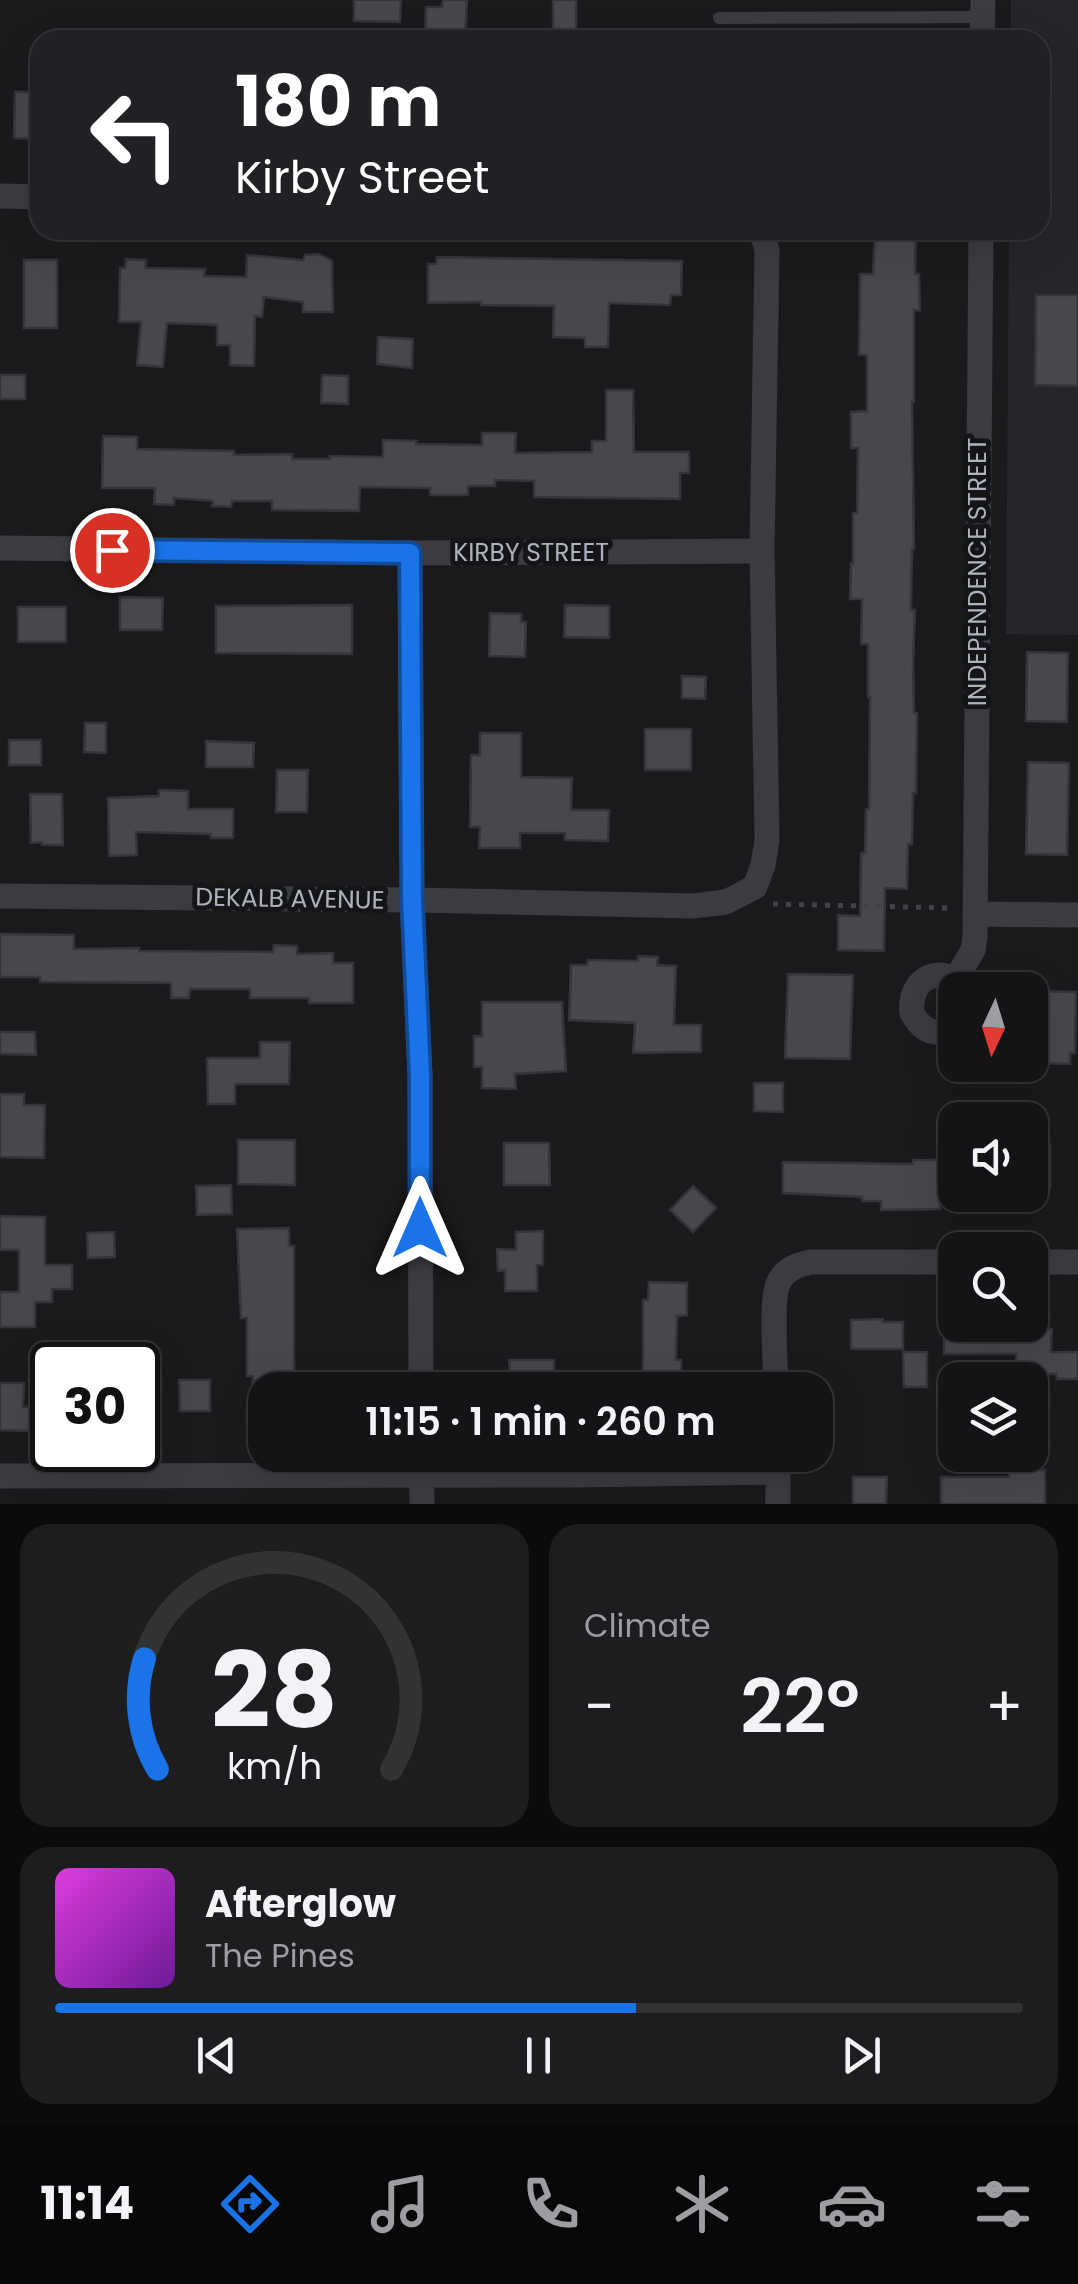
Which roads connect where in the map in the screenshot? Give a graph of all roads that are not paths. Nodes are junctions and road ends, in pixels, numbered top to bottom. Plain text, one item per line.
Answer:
1 (718, 18) dead end
2 (983, 19) edge
3 (0, 196) edge
4 (30, 197) edge
5 (764, 240) edge
6 (980, 240) edge
7 (0, 548) edge
8 (762, 551) junction
9 (410, 553) junction
10 (0, 896) edge
11 (412, 900) junction
12 (975, 911) junction
13 (1078, 915) edge
14 (965, 972) edge
15 (938, 976) edge
16 (938, 1033) edge
17 (938, 1262) edge
18 (1048, 1262) edge
19 (1078, 1262) edge
20 (421, 1372) edge
21 (776, 1372) edge
22 (248, 1470) edge
23 (422, 1472) edge
24 (778, 1472) edge
25 (0, 1476) edge
26 (422, 1504) edge
27 (778, 1504) edge

1 - 2 lane
3 - 4 street
5 - 8 street
6 - 12 street, INDEPENDENCE STREET
7 - 9 street, KIRBY STREET
8 - 9 street, KIRBY STREET
8 - 11 street, DEKALB AVENUE
9 - 11 street
10 - 11 street, DEKALB AVENUE
11 - 20 street
12 - 13 street
12 - 14 street, INDEPENDENCE STREET
15 - 16 street
17 - 21 street
18 - 19 street
22 - 25 street
23 - 26 street
24 - 27 street

